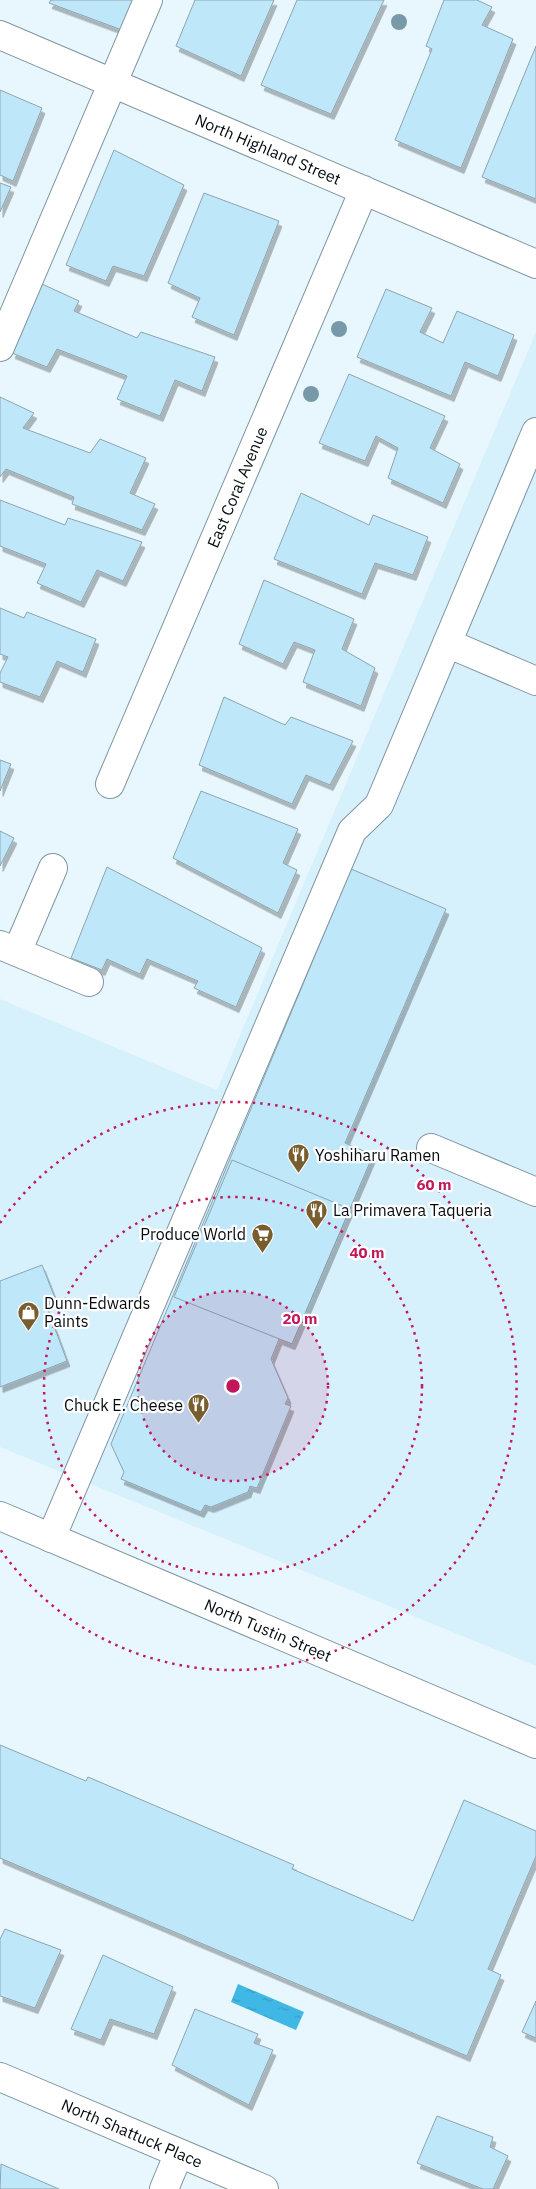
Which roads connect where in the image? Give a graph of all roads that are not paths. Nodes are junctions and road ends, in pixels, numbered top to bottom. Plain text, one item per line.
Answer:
1 (148, 0) edge
2 (0, 35) edge
3 (111, 82) junction
4 (364, 190) junction
5 (536, 264) edge
6 (0, 347) edge
7 (536, 432) edge
8 (447, 643) junction
9 (536, 681) edge
10 (110, 784) dead end
11 (53, 868) dead end
12 (9, 948) edge
13 (89, 982) dead end
14 (430, 1148) dead end
15 (536, 1192) edge
16 (0, 1516) edge
17 (50, 1538) junction
18 (536, 1744) edge
19 (0, 2077) edge
20 (180, 2153) junction
21 (164, 2189) edge
22 (264, 2189) edge

1 - 3 street
2 - 3 street, North Highland Street
3 - 4 street, North Highland Street
3 - 6 street
4 - 5 street, North Highland Street
4 - 10 street, East Coral Avenue
7 - 8 street
8 - 9 street
8 - 17 street
11 - 12 street
12 - 13 street
14 - 15 street
16 - 17 street, North Tustin Street
17 - 18 street, North Tustin Street
19 - 20 street, North Shattuck Place
20 - 21 street
20 - 22 street, North Shattuck Place

